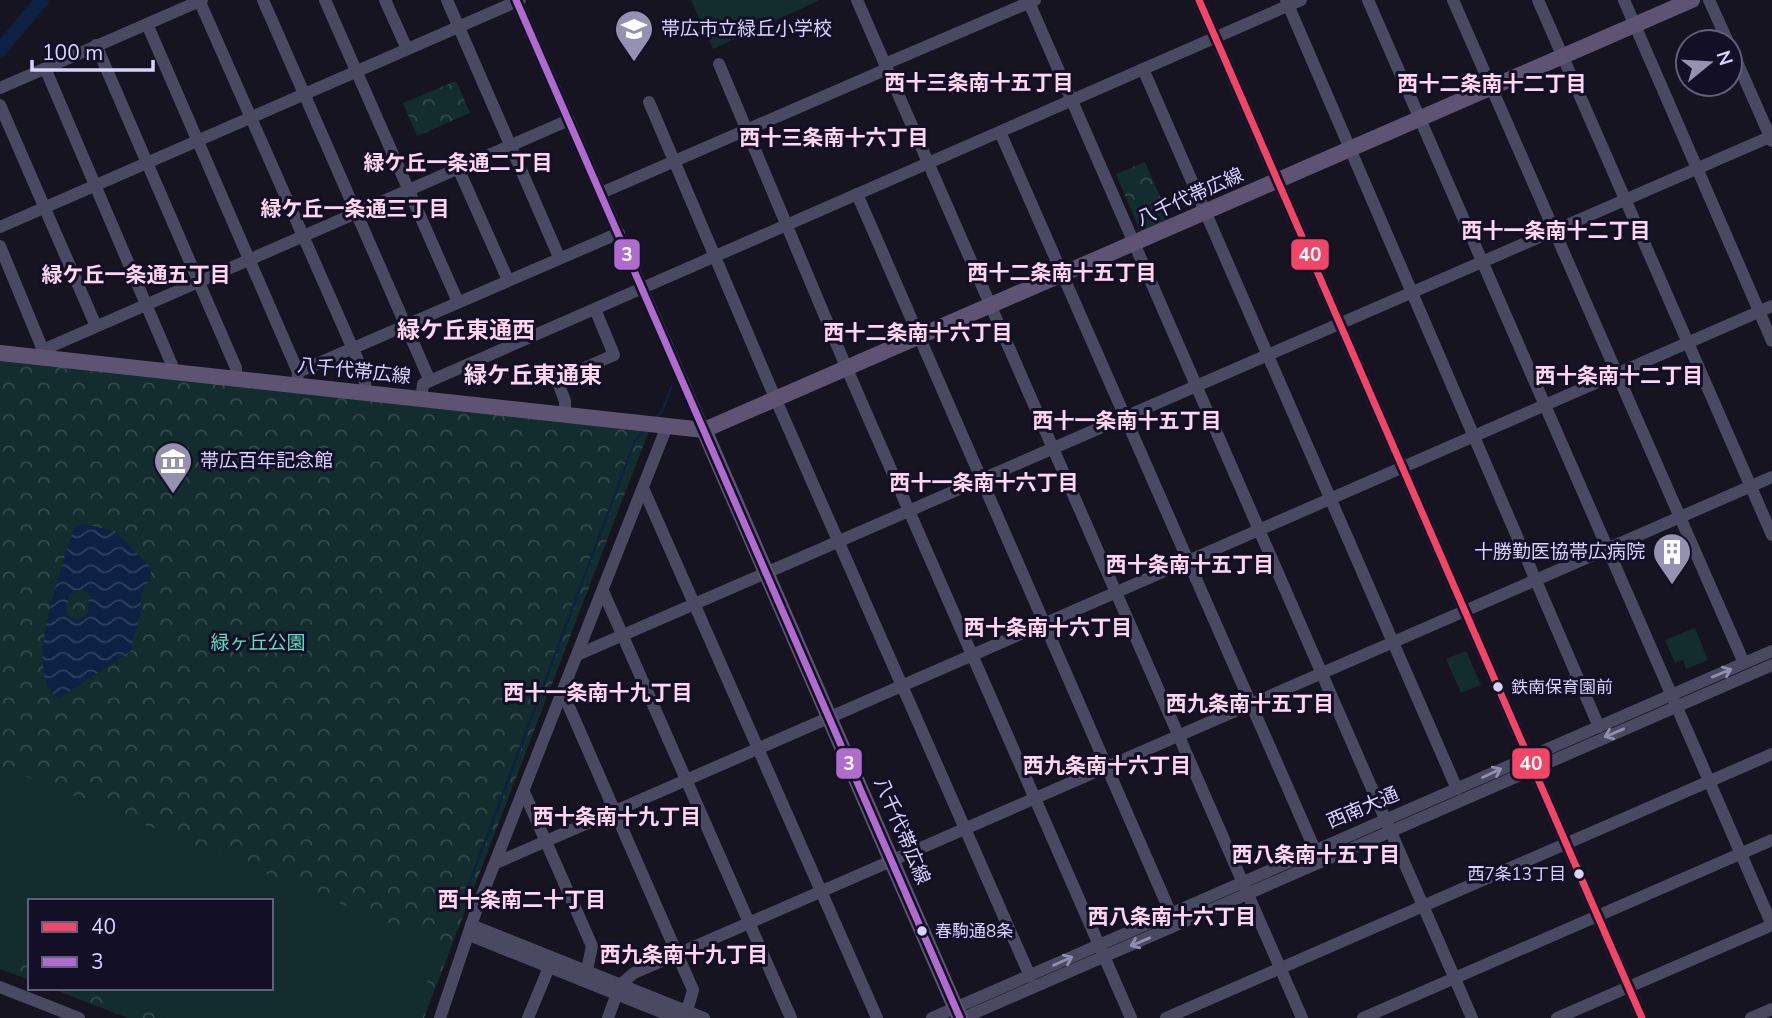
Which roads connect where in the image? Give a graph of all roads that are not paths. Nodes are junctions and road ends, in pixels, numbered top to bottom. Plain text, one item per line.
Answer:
1 (200, 0) edge
2 (263, 0) edge
3 (325, 0) edge
4 (385, 0) edge
5 (447, 0) edge
6 (858, 0) edge
7 (1199, 0) edge
8 (1301, 0) edge
9 (1368, 0) edge
10 (1453, 0) edge
11 (1538, 0) edge
12 (1624, 0) edge
13 (1692, 0) edge
14 (1709, 0) edge
15 (518, 1) edge
16 (1030, 1) edge
17 (1287, 3) edge
18 (147, 24) junction
19 (1635, 24) junction
20 (459, 27) junction
21 (1722, 28) edge
22 (1216, 39) junction
23 (96, 46) junction
24 (407, 49) junction
25 (1562, 55) junction
26 (719, 64) dead end
27 (886, 67) junction
28 (45, 68) junction
29 (1143, 69) junction
30 (356, 71) junction
31 (1744, 78) edge
32 (1492, 87) junction
33 (0, 88) edge
34 (304, 95) junction
35 (1072, 100) junction
36 (649, 102) dead end
37 (0, 105) edge
38 (251, 118) junction
39 (1420, 118) junction
40 (569, 120) junction
41 (745, 128) junction
42 (1000, 132) junction
43 (1771, 138) edge
44 (199, 140) junction
45 (511, 145) junction
46 (1349, 150) junction
47 (674, 160) junction
48 (148, 163) junction
49 (928, 164) junction
50 (458, 168) junction
51 (1697, 168) junction
52 (1277, 181) junction
53 (96, 185) junction
54 (407, 190) junction
55 (600, 193) junction
56 (857, 194) junction
57 (1626, 200) junction
58 (45, 207) junction
59 (357, 212) junction
60 (1205, 212) junction
61 (785, 225) junction
62 (0, 227) edge
63 (1554, 231) junction
64 (619, 233) junction
65 (303, 236) junction
66 (1134, 244) junction
67 (0, 246) edge
68 (715, 256) junction
69 (559, 257) junction
70 (250, 259) junction
71 (1483, 262) junction
72 (1063, 274) junction
73 (199, 281) junction
74 (508, 281) junction
75 (642, 288) junction
76 (1412, 293) junction
77 (458, 302) junction
78 (147, 304) junction
79 (990, 306) junction
80 (595, 309) junction
81 (1766, 309) edge
82 (1340, 324) junction
83 (406, 325) junction
84 (96, 326) junction
85 (918, 337) junction
86 (1772, 341) edge
87 (1688, 342) junction
88 (352, 348) junction
89 (0, 353) edge
90 (45, 353) junction
91 (1268, 355) junction
92 (847, 369) junction
93 (175, 372) junction
94 (1616, 375) junction
95 (236, 379) junction
96 (297, 379) junction
97 (430, 381) junction
98 (1196, 387) junction
99 (366, 393) junction
100 (421, 399) junction
101 (776, 400) junction
102 (1545, 405) junction
103 (565, 415) junction
104 (1125, 418) junction
105 (667, 426) junction
106 (704, 430) junction
107 (1472, 436) junction
108 (1053, 450) junction
109 (1402, 468) junction
110 (1772, 477) edge
111 (981, 481) junction
112 (1750, 486) junction
113 (643, 488) junction
114 (1331, 499) junction
115 (911, 512) junction
116 (1680, 516) junction
117 (1259, 530) junction
118 (1772, 535) edge
119 (839, 543) junction
120 (1608, 549) junction
121 (1187, 561) junction
122 (769, 574) junction
123 (1536, 580) junction
124 (603, 592) junction
125 (1116, 593) junction
126 (696, 605) junction
127 (1465, 611) junction
128 (1045, 623) junction
129 (624, 637) junction
130 (1393, 642) junction
131 (1772, 651) edge
132 (577, 655) junction
133 (973, 655) junction
134 (1744, 663) junction
135 (1772, 665) edge
136 (1322, 673) junction
137 (901, 686) junction
138 (563, 693) junction
139 (1674, 701) junction
140 (1250, 704) junction
141 (830, 718) junction
142 (1599, 727) junction
143 (1179, 735) junction
144 (759, 749) junction
145 (1772, 754) edge
146 (1531, 762) junction
147 (1108, 766) junction
148 (687, 780) junction
149 (1709, 781) junction
150 (1457, 789) junction
151 (524, 792) junction
152 (1036, 798) junction
153 (614, 811) junction
154 (1387, 825) junction
155 (964, 829) junction
156 (1772, 840) edge
157 (545, 842) junction
158 (1567, 844) junction
159 (1315, 850) junction
160 (1741, 853) junction
161 (892, 861) junction
162 (496, 863) junction
163 (1242, 882) junction
164 (820, 892) junction
165 (1248, 895) junction
166 (1423, 906) junction
167 (1171, 914) junction
168 (1597, 916) junction
169 (750, 923) junction
170 (1772, 925) edge
171 (470, 930) junction
172 (1100, 944) junction
173 (678, 954) junction
174 (1106, 957) junction
175 (550, 963) junction
176 (1280, 968) junction
177 (587, 970) junction
178 (1030, 976) junction
179 (1454, 978) junction
180 (0, 987) edge
181 (1629, 987) junction
182 (618, 989) junction
183 (1772, 1009) edge
184 (959, 1014) edge
185 (683, 1016) edge
186 (79, 1018) edge
187 (440, 1018) edge
188 (528, 1018) edge
189 (608, 1018) edge
190 (704, 1018) edge
191 (790, 1018) edge
192 (877, 1018) edge
193 (932, 1018) edge
194 (1131, 1018) edge
195 (1166, 1018) edge
196 (1302, 1018) edge
197 (1363, 1018) edge
198 (1472, 1018) edge
199 (1557, 1018) edge
200 (1642, 1018) edge
201 (1751, 1018) edge

1 - 18 street
1 - 38 street
2 - 34 street
3 - 30 street
4 - 24 street
5 - 20 street
6 - 27 street
7 - 22 street
8 - 17 street
9 - 39 street
10 - 32 street
11 - 25 street
12 - 19 street
13 - 19 main road, 八千代帯広線
14 - 21 street
15 - 20 street
15 - 40 street
16 - 27 street
16 - 35 street
17 - 22 street
17 - 46 street
18 - 23 street
18 - 44 street
19 - 25 main road, 八千代帯広線
19 - 51 street
20 - 24 street
20 - 45 street
22 - 29 street
22 - 52 street
23 - 28 street
23 - 48 street
24 - 30 street
25 - 32 main road, 八千代帯広線
25 - 57 street
26 - 41 street
27 - 41 street
27 - 49 street
28 - 33 street
28 - 53 street
29 - 35 street
29 - 60 street
30 - 34 street
30 - 54 street
31 - 43 street
32 - 39 main road, 八千代帯広線
32 - 63 street
34 - 38 street
34 - 59 street
35 - 42 street
35 - 66 street
36 - 47 street
37 - 58 street
38 - 44 street
38 - 65 street
39 - 46 main road, 八千代帯広線
39 - 71 street
40 - 45 street
40 - 55 street
41 - 47 street
41 - 61 street
42 - 49 street
42 - 72 street
43 - 51 street
44 - 48 street
44 - 70 street
45 - 50 street
45 - 69 street
46 - 52 main road, 八千代帯広線
46 - 76 street
47 - 55 street
47 - 68 street
48 - 53 street
48 - 73 street
49 - 56 street
49 - 79 street
50 - 54 street
50 - 74 street
51 - 57 street
51 - 81 street
52 - 60 main road, 八千代帯広線
52 - 82 street
53 - 58 street
53 - 78 street
54 - 59 street
54 - 77 street
55 - 64 street
56 - 61 street
56 - 85 street
57 - 63 street
57 - 87 street
58 - 62 street
58 - 84 street
59 - 65 street
59 - 83 street
60 - 66 main road, 八千代帯広線
60 - 91 street
61 - 68 street
61 - 92 street
63 - 71 street
63 - 94 street
64 - 69 street
64 - 75 street
65 - 70 street
65 - 88 street
66 - 72 main road, 八千代帯広線
66 - 98 street
67 - 90 street
68 - 75 street
68 - 101 street
69 - 74 street
70 - 73 street
70 - 96 street
71 - 76 street
71 - 102 street
72 - 79 main road, 八千代帯広線
72 - 104 street
73 - 78 street
73 - 95 street
74 - 77 street
75 - 80 street
75 - 106 street
76 - 82 street
76 - 107 street
77 - 83 street
78 - 84 street
78 - 93 street
79 - 85 main road, 八千代帯広線
79 - 108 street
80 - 97 street
80 - 103 street
81 - 86 street
81 - 87 street
82 - 91 street
82 - 109 street
83 - 88 street
83 - 97 street
84 - 90 street
85 - 92 main road, 八千代帯広線
85 - 111 street
87 - 94 street
87 - 112 street
88 - 96 street
88 - 99 street
89 - 90 main road, 八千代帯広線
90 - 93 main road, 八千代帯広線
91 - 98 street
91 - 114 street
92 - 101 main road, 八千代帯広線
92 - 115 street
93 - 95 main road, 八千代帯広線
94 - 102 street
94 - 116 street
95 - 96 main road, 八千代帯広線
96 - 99 main road, 八千代帯広線
97 - 100 street
98 - 104 street
98 - 117 street
99 - 100 main road, 八千代帯広線
100 - 103 main road, 八千代帯広線
101 - 106 main road, 八千代帯広線
101 - 119 street
102 - 107 street
102 - 120 street
103 - 105 main road, 八千代帯広線
104 - 108 street
104 - 121 street
105 - 106 main road, 八千代帯広線
105 - 113 street
106 - 122 main road, 八千代帯広線
107 - 109 street
107 - 123 street
108 - 111 street
108 - 125 street
109 - 114 street
109 - 127 street
110 - 112 street
111 - 115 street
111 - 128 street
112 - 116 street
112 - 118 street
113 - 124 street
113 - 126 street
114 - 117 street
114 - 130 street
115 - 119 street
115 - 133 street
116 - 120 street
116 - 134 street
117 - 121 street
117 - 136 street
119 - 122 street
119 - 137 street
120 - 123 street
120 - 139 street
121 - 125 street
121 - 140 street
122 - 126 street
122 - 141 main road, 八千代帯広線
123 - 127 street
123 - 142 street
124 - 129 street
124 - 132 street
125 - 128 street
125 - 143 street
126 - 129 street
126 - 144 street
127 - 130 street
127 - 146 street
128 - 133 street
128 - 147 street
129 - 132 street
129 - 148 street
130 - 136 street
130 - 150 street
131 - 134 street, 西南大通
132 - 138 street
133 - 137 street
133 - 152 street
139 -> 134 street, 西南大通
135 - 139 street, 西南大通
136 - 140 street
136 - 154 street
137 - 141 street
137 - 155 street
138 - 151 street
138 - 153 street
139 - 142 street, 西南大通
139 -> 146 street, 西南大通
139 - 149 street
140 - 143 street
140 - 159 street
141 - 144 street
141 - 161 main road, 八千代帯広線
142 - 146 street, 西南大通
143 - 147 street
143 - 163 street
144 - 148 street
144 - 164 street
145 - 149 street
150 -> 146 street, 西南大通
146 - 154 street, 西南大通
146 - 158 street
147 - 152 street
147 - 167 street
148 - 153 street
148 - 169 street
149 - 158 street
149 - 160 street
150 - 154 street, 西南大通
151 - 157 street
151 - 162 street
152 - 155 street
152 - 172 street
153 - 157 street
153 - 173 street
154 - 159 street, 西南大通
154 - 165 street, 西南大通
154 - 166 street
155 - 161 street
155 - 178 street
156 - 160 street
157 - 162 street
157 - 177 street
158 - 166 street
158 - 168 street
159 - 163 street, 西南大通
160 - 168 street
160 - 170 street
161 - 164 street
161 - 184 main road, 八千代帯広線
162 - 171 street
163 - 165 street
163 - 167 street, 西南大通
164 - 169 street
164 - 192 street
165 -> 174 street, 西南大通
165 - 176 street
166 - 176 street
166 - 179 street
167 - 172 street, 西南大通
168 - 179 street
168 - 181 street
169 - 173 street
169 - 191 street
170 - 181 street
171 - 175 street
171 - 187 street
172 - 174 street
178 -> 172 street, 西南大通
173 - 182 street
173 - 185 street
174 - 184 street, 西南大通
174 - 194 street
175 - 177 street
175 - 182 street
175 - 188 street
176 - 195 street
176 - 196 street
177 - 182 street
178 - 184 street, 西南大通
179 - 197 street
179 - 198 street
180 - 186 street
181 - 199 street
181 - 200 street
182 - 185 street
182 - 189 street
183 - 201 street
184 - 193 street, 西南大通
185 - 190 street

